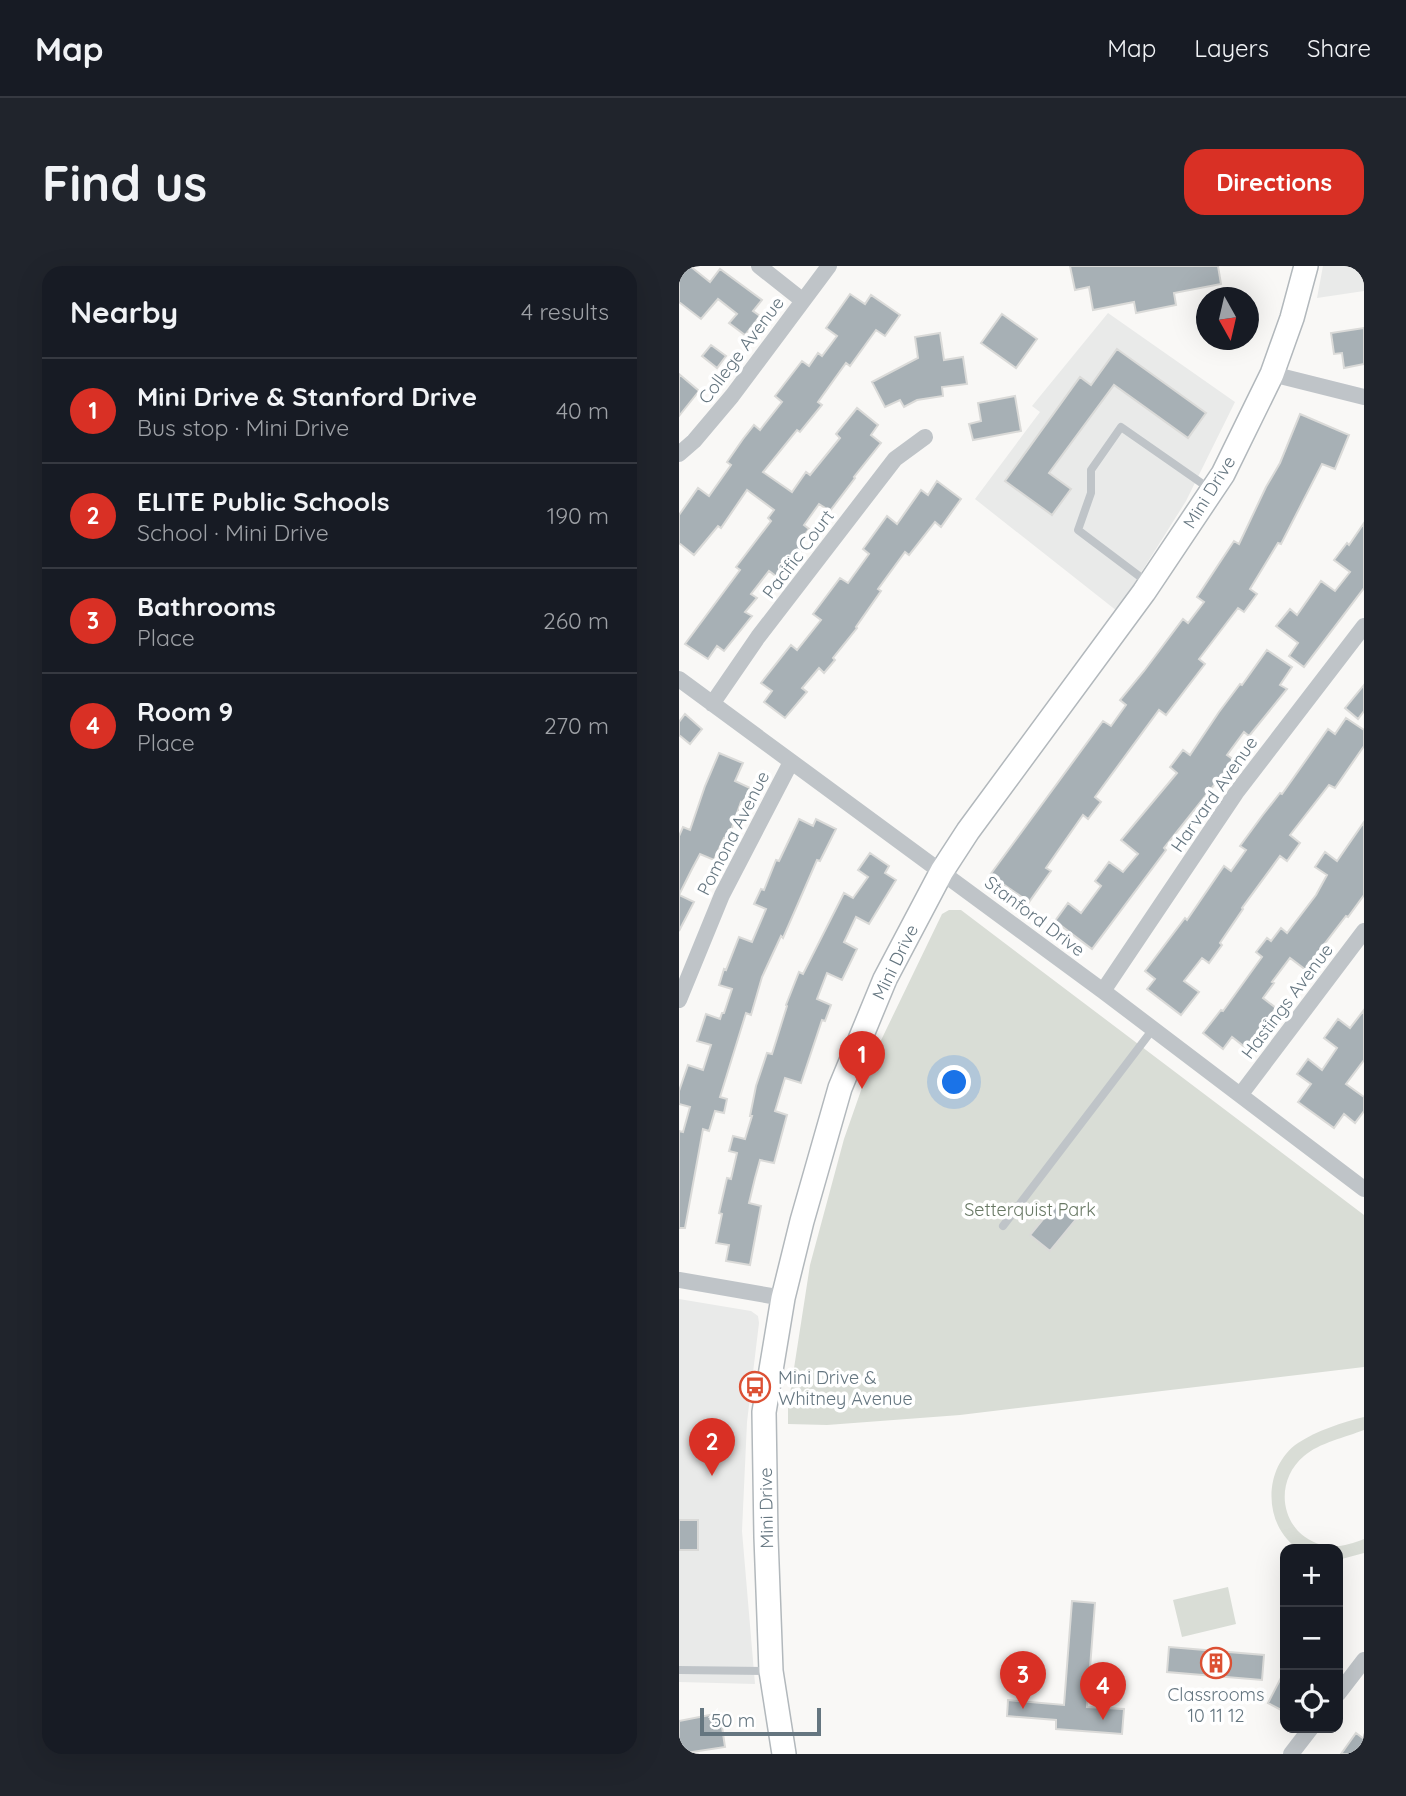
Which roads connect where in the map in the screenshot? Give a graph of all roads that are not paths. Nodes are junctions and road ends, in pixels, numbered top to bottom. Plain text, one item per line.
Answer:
1 (759, 266) edge
2 (829, 266) edge
3 (1306, 266) edge
4 (802, 300) junction
5 (1272, 374) junction
6 (1364, 397) edge
7 (925, 437) dead end
8 (679, 454) edge
9 (1212, 491) junction
10 (1149, 584) junction
11 (1364, 626) edge
12 (679, 679) edge
13 (712, 704) junction
14 (791, 762) junction
15 (942, 871) junction
16 (1364, 931) edge
17 (1103, 991) junction
18 (679, 1000) edge
19 (1153, 1029) junction
20 (1241, 1094) junction
21 (1364, 1189) edge
22 (1003, 1226) dead end
23 (679, 1280) edge
24 (783, 1298) junction
25 (1363, 1663) edge
26 (679, 1670) edge
27 (771, 1671) junction
28 (1343, 1688) edge
29 (1307, 1733) edge
30 (784, 1754) edge
31 (1291, 1754) edge

1 - 4 street
2 - 4 street, College Avenue
3 - 5 street, Mini Drive
4 - 8 street, College Avenue
5 - 6 street
5 - 9 street, Mini Drive
7 - 13 street, Pacific Court
9 - 10 street, Mini Drive
9 - 10 lane
10 - 15 street, Mini Drive
11 - 17 street, Harvard Avenue
12 - 13 street, Stanford Drive
13 - 14 street, Stanford Drive
14 - 15 street, Stanford Drive
14 - 18 street, Pomona Avenue
15 - 17 street, Stanford Drive
15 - 24 street, Mini Drive
16 - 20 street, Hastings Avenue
17 - 19 street, Stanford Drive
19 - 20 street, Stanford Drive
19 - 22 lane
20 - 21 street, Stanford Drive
23 - 24 street
24 - 27 street, Mini Drive
25 - 28 street
26 - 27 lane
27 - 30 street, Mini Drive
29 - 31 street

